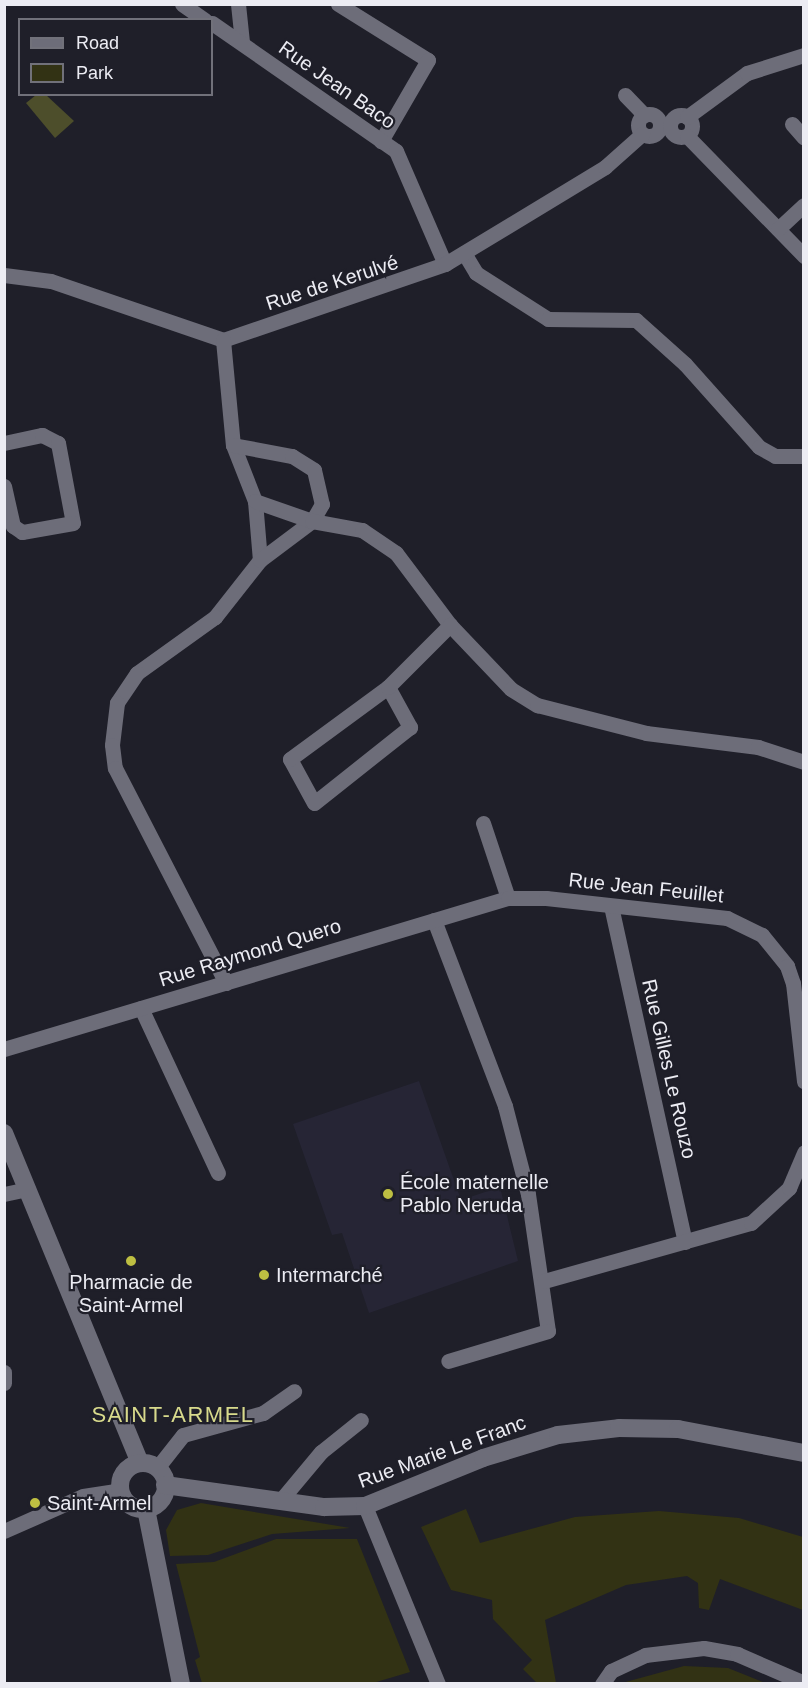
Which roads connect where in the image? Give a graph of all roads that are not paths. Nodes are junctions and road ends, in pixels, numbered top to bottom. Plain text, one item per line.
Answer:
1 (182, 4) edge
2 (238, 4) edge
3 (338, 4) edge
4 (202, 18) edge
5 (213, 24) edge
6 (242, 44) junction
7 (804, 55) edge
8 (625, 95) dead end
9 (648, 115) junction
10 (682, 117) junction
11 (792, 124) dead end
12 (645, 135) junction
13 (682, 136) junction
14 (804, 138) edge
15 (381, 141) junction
16 (804, 205) edge
17 (778, 229) junction
18 (464, 253) junction
19 (804, 256) edge
20 (445, 264) junction
21 (4, 275) edge
22 (223, 340) junction
23 (4, 443) edge
24 (233, 445) junction
25 (804, 456) edge
26 (4, 486) edge
27 (255, 501) junction
28 (312, 521) junction
29 (260, 560) junction
30 (450, 625) junction
31 (388, 687) junction
32 (804, 762) edge
33 (483, 823) dead end
34 (508, 898) junction
35 (611, 906) junction
36 (434, 920) junction
37 (226, 983) junction
38 (141, 1008) junction
39 (4, 1049) edge
40 (804, 1081) edge
41 (4, 1133) edge
42 (804, 1152) edge
43 (218, 1173) dead end
44 (27, 1189) junction
45 (4, 1194) edge
46 (685, 1242) junction
47 (544, 1281) junction
48 (448, 1361) dead end
49 (4, 1372) edge
50 (4, 1383) edge
51 (294, 1390) dead end
52 (361, 1420) dead end
53 (804, 1453) edge
54 (154, 1472) junction
55 (121, 1490) junction
56 (280, 1501) junction
57 (365, 1506) junction
58 (146, 1509) junction
59 (4, 1531) edge
60 (177, 1682) edge
61 (438, 1683) edge
62 (602, 1683) edge
63 (804, 1683) edge

1 - 4 street
2 - 6 street
3 - 15 street
5 - 6 street, Rue Jean Baco
6 - 15 street, Rue Jean Baco
7 - 10 street
8 - 9 street
9 - 10 street
9 - 12 street
10 - 13 street
11 - 14 street
12 - 13 street
12 - 18 street, Rue de Kerulvé
13 - 17 street
15 - 20 street, Rue Jean Baco
16 - 17 street
17 - 19 street
18 - 20 street, Rue de Kerulvé
18 - 25 street
20 - 22 street, Rue de Kerulvé
21 - 22 street
22 - 24 street
23 - 26 street
24 - 27 street
24 - 28 street
27 - 28 street
27 - 29 street
28 - 29 street
28 - 30 street
29 - 37 street
30 - 31 street
30 - 32 street
31 - 31 street
33 - 34 street
34 - 35 street, Rue Jean Feuillet
34 - 36 street, Rue Raymond Quero
35 - 40 street, Rue Jean Feuillet
35 - 46 street, Rue Gilles Le Rouzo
36 - 37 street, Rue Raymond Quero
36 - 47 street
37 - 38 street, Rue Raymond Quero
38 - 39 street, Rue Raymond Quero
38 - 43 street
41 - 44 street
42 - 46 street
44 - 45 street
44 - 54 street
46 - 47 street
47 - 48 street
49 - 50 street
51 - 54 street
52 - 56 street
53 - 57 street, Rue Marie Le Franc
54 - 55 street
54 - 56 street, Rue Marie Le Franc
54 - 58 street
55 - 58 street
55 - 59 street
56 - 57 street, Rue Marie Le Franc
57 - 61 street
58 - 60 street
62 - 63 street

